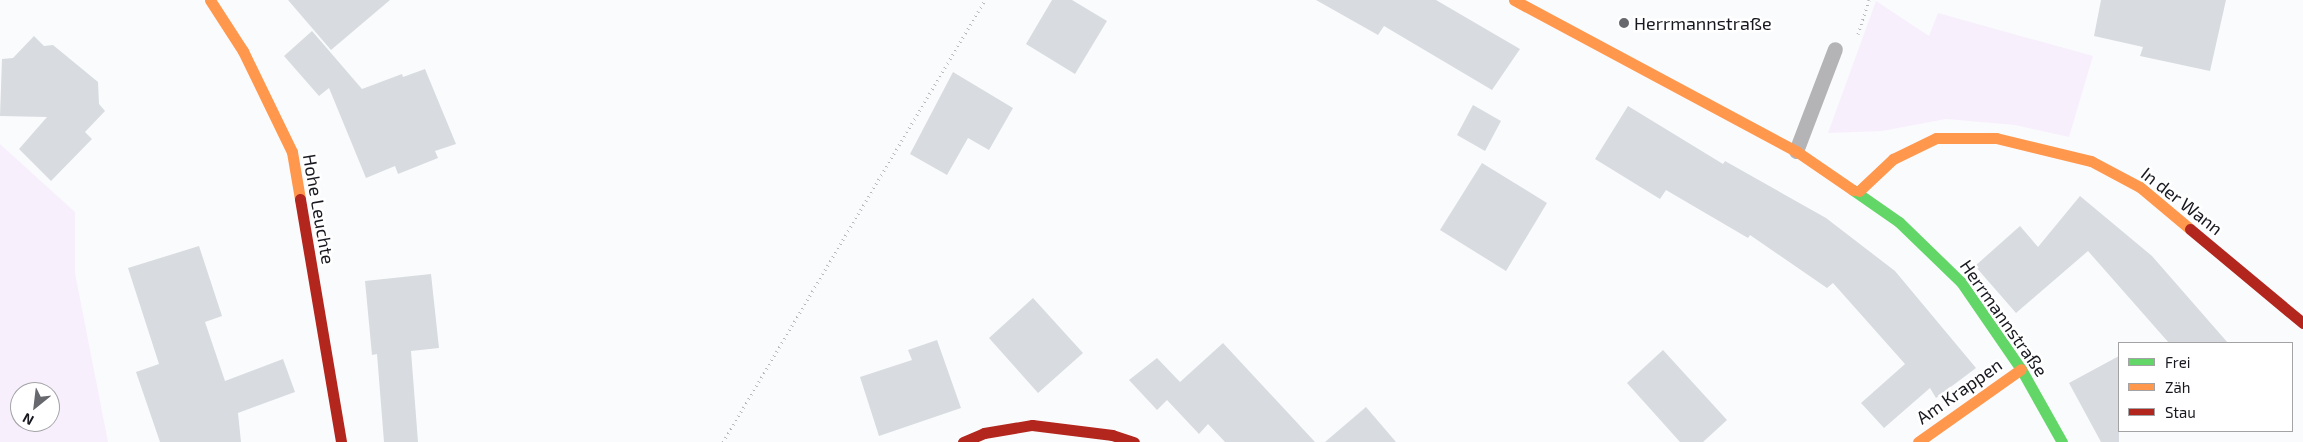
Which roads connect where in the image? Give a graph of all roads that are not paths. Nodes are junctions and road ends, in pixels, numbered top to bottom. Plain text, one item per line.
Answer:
1 (210, 0) edge
2 (1514, 0) edge
3 (1835, 49) dead end
4 (1796, 150) junction
5 (1859, 191) junction
6 (2303, 323) edge
7 (2021, 369) junction
8 (340, 442) edge
9 (963, 442) edge
10 (1134, 442) edge
11 (1918, 442) edge
12 (2062, 442) edge

1 - 8 street, Hohe Leuchte
2 - 4 street, Herrmannstraße
3 - 4 lane
4 - 5 street, Herrmannstraße
5 - 6 street, In der Wann
5 - 7 street, Herrmannstraße
7 - 11 street, Am Krappen
7 - 12 street, Herrmannstraße
9 - 10 street

